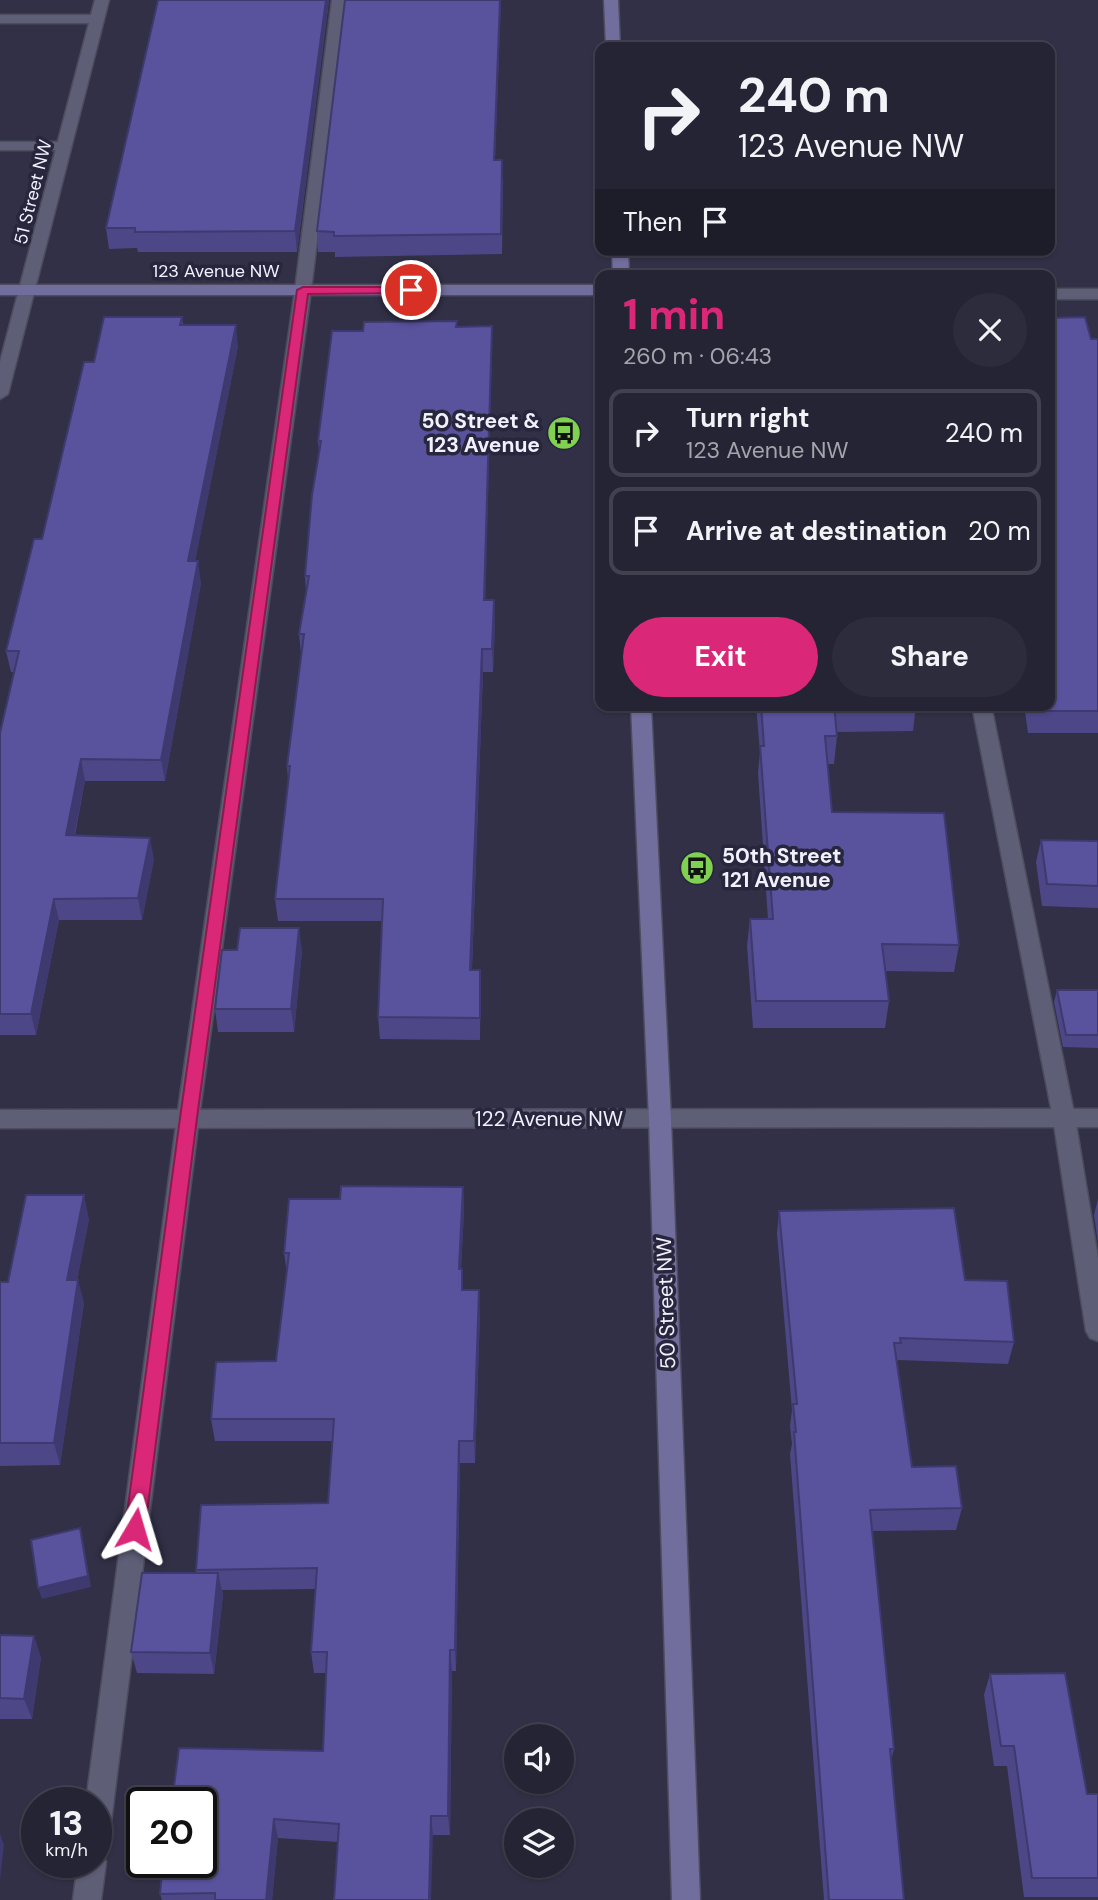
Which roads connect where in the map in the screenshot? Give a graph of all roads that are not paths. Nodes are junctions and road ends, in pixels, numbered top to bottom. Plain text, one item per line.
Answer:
1 (102, 0) edge
2 (339, 0) edge
3 (611, 0) edge
4 (0, 19) edge
5 (97, 19) junction
6 (613, 42) edge
7 (0, 146) edge
8 (64, 146) junction
9 (0, 290) edge
10 (27, 290) junction
11 (303, 290) junction
12 (595, 290) edge
13 (1055, 294) edge
14 (1098, 294) edge
15 (0, 394) edge
16 (641, 711) edge
17 (982, 711) edge
18 (188, 1118) junction
19 (1064, 1118) junction
20 (1098, 1118) edge
21 (0, 1119) edge
22 (660, 1119) junction
23 (1098, 1331) edge
24 (102, 1787) edge
25 (90, 1878) edge
26 (87, 1900) edge
27 (686, 1900) edge

1 - 5 street, 51 Street NW
2 - 11 street
3 - 6 main road
4 - 5 street
5 - 8 street, 51 Street NW
7 - 8 street
8 - 10 street, 51 Street NW
9 - 10 main road, 123 Avenue NW
10 - 11 main road, 123 Avenue NW
10 - 15 street, 51 Street NW
11 - 12 main road, 123 Avenue NW
11 - 18 street
13 - 14 street
16 - 22 main road, 50 Street NW
17 - 19 street
18 - 21 street, 122 Avenue NW
18 - 22 street, 122 Avenue NW
18 - 24 street
19 - 20 street, 122 Avenue NW
19 - 22 street, 122 Avenue NW
19 - 23 street
22 - 27 main road, 50 Street NW
25 - 26 street

